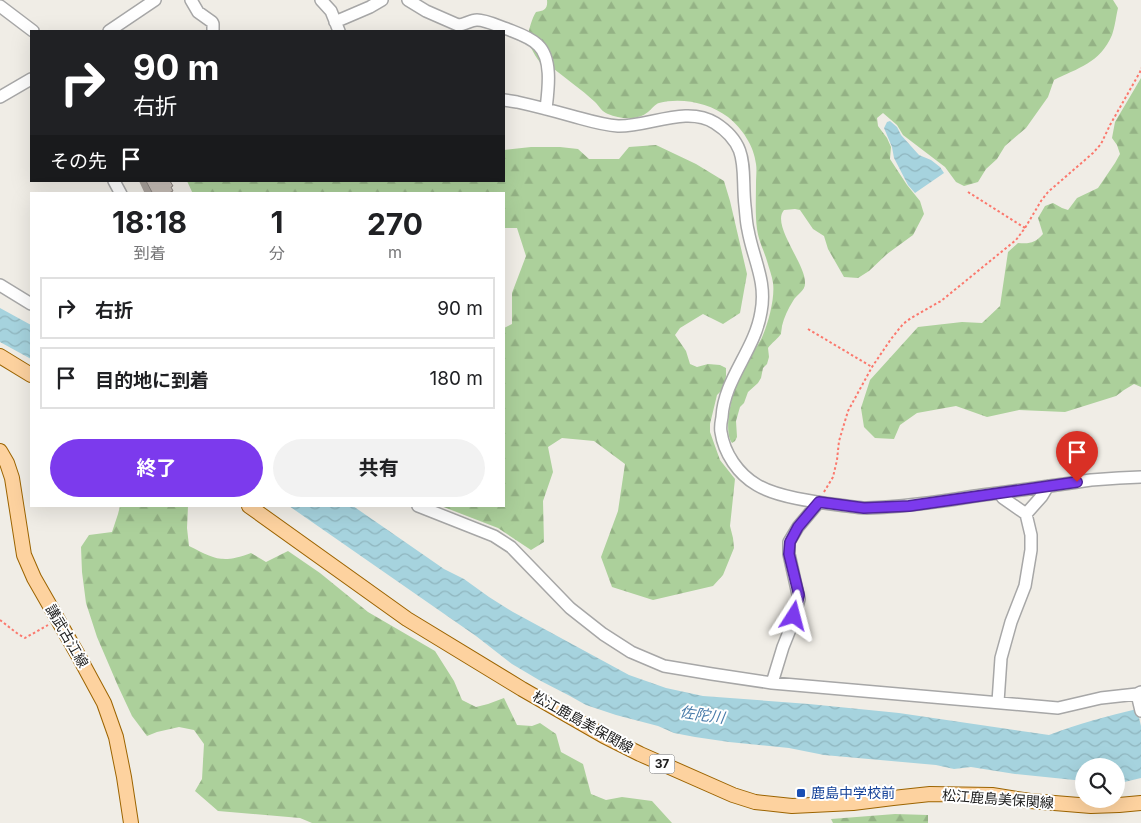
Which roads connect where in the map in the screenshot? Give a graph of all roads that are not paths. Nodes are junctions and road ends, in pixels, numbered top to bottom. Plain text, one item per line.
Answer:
1 (155, 0) edge
2 (191, 0) edge
3 (321, 0) edge
4 (382, 0) edge
5 (408, 0) edge
6 (0, 6) edge
7 (337, 26) edge
8 (32, 30) edge
9 (110, 30) edge
10 (213, 30) edge
11 (30, 80) edge
12 (0, 97) edge
13 (505, 100) edge
14 (546, 109) junction
15 (0, 285) edge
16 (30, 303) edge
17 (0, 356) edge
18 (30, 374) edge
19 (0, 451) edge
20 (1141, 477) edge
21 (1048, 486) junction
22 (999, 493) junction
23 (819, 502) junction
24 (250, 507) edge
25 (421, 507) edge
26 (1026, 514) junction
27 (772, 683) junction
28 (1139, 693) edge
29 (998, 702) junction
30 (1140, 709) edge
31 (1141, 802) edge
32 (131, 823) edge

1 - 9 street
2 - 10 street
3 - 7 street
4 - 7 street
5 - 14 street
6 - 8 street
11 - 12 street
13 - 14 street
14 - 23 street
15 - 16 street
17 - 18 main road
19 - 32 main road, 講武古江線
20 - 21 street
21 - 22 street
21 - 26 street
22 - 23 street
22 - 26 street
23 - 27 street
24 - 31 main road, 松江鹿島美保関線 / 37
25 - 27 street
26 - 29 street
27 - 29 street
28 - 29 street
28 - 30 street

